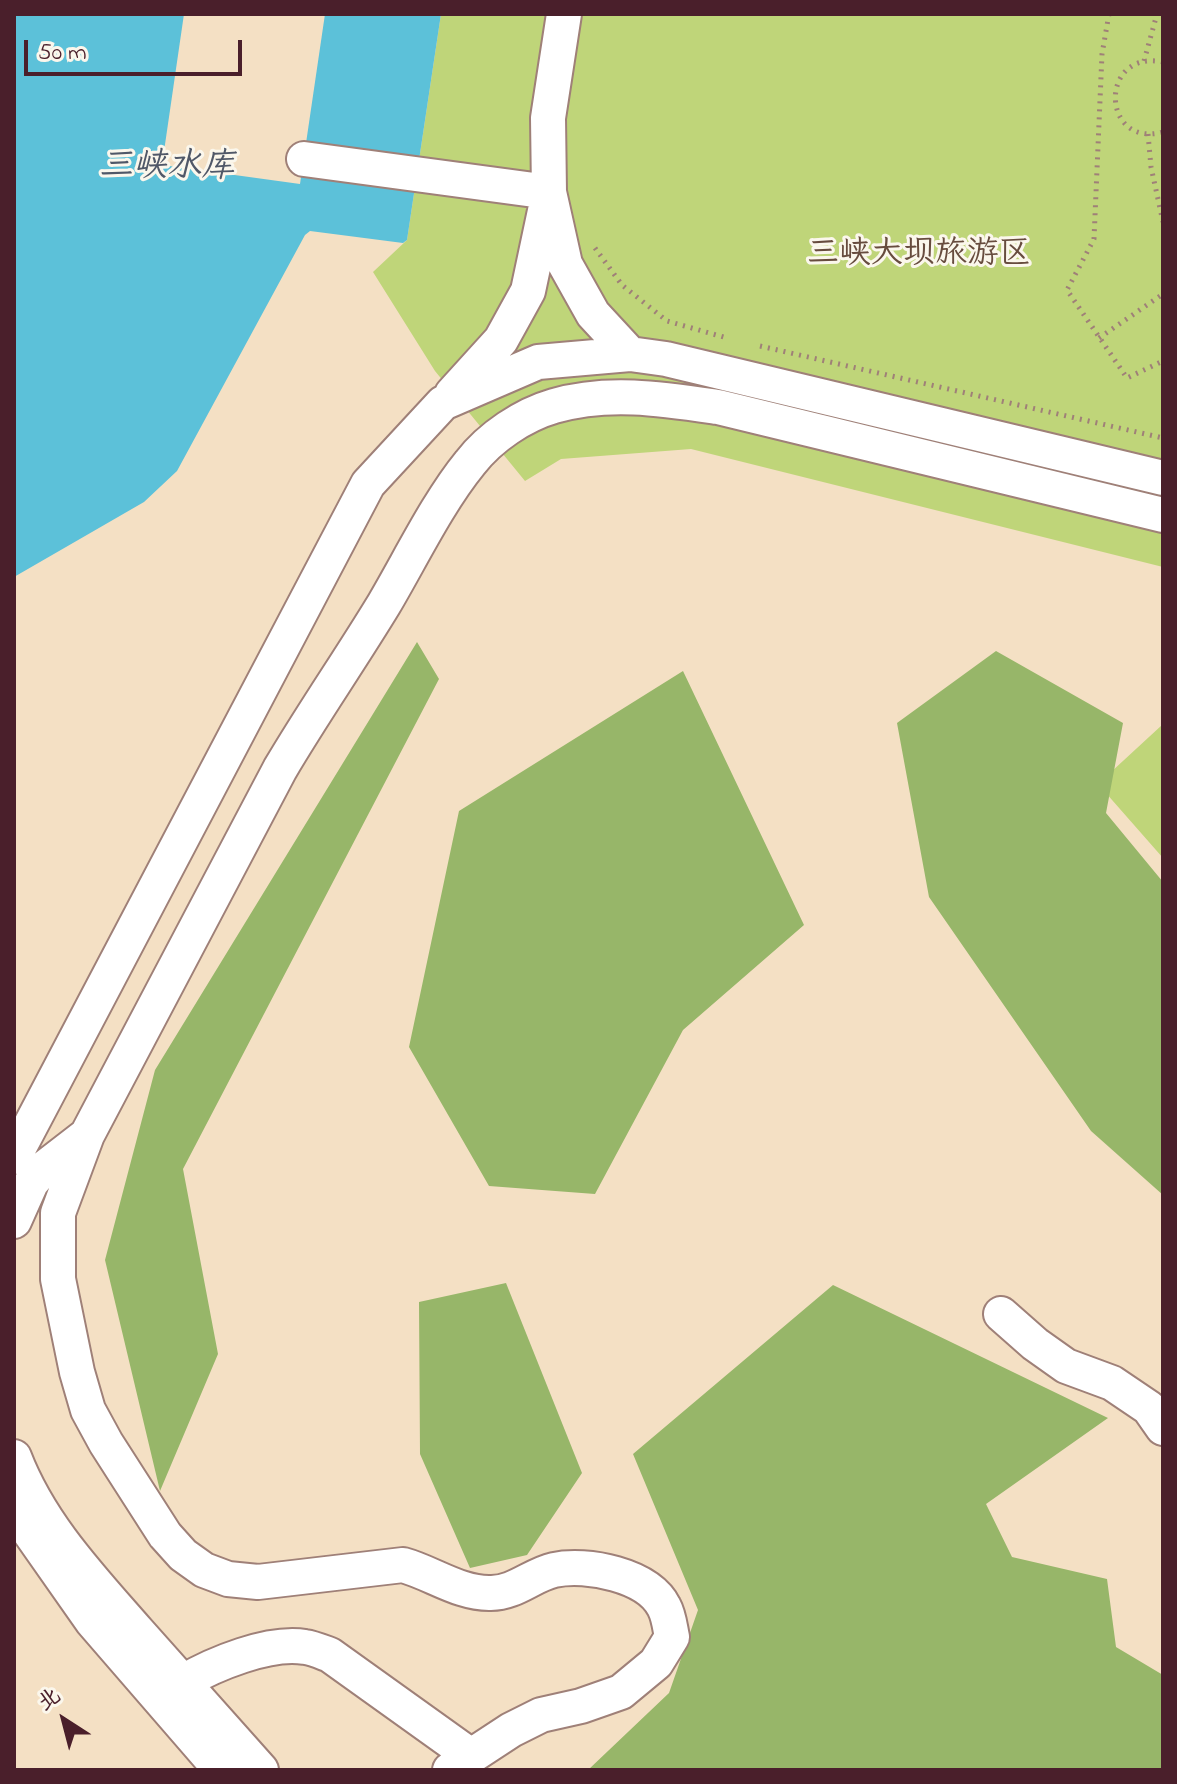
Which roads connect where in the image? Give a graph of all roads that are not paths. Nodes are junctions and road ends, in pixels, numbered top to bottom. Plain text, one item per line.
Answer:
1 (564, 14) edge
2 (304, 159) dead end
3 (534, 190) junction
4 (630, 354) junction
5 (443, 403) junction
6 (1163, 478) edge
7 (1163, 515) edge
8 (87, 1135) junction
9 (14, 1157) edge
10 (14, 1221) edge
11 (1001, 1314) dead end
12 (1163, 1428) edge
13 (14, 1457) edge
14 (14, 1510) edge
15 (183, 1682) junction
16 (460, 1763) edge
17 (221, 1770) edge
18 (261, 1770) edge

1 - 3 street
2 - 3 street
3 - 4 street
3 - 5 street
4 - 5 street
4 - 6 street
5 - 9 street
7 - 8 street
8 - 10 street
8 - 16 street
11 - 12 street
13 - 15 street
14 - 17 street
15 - 16 street
15 - 18 street

